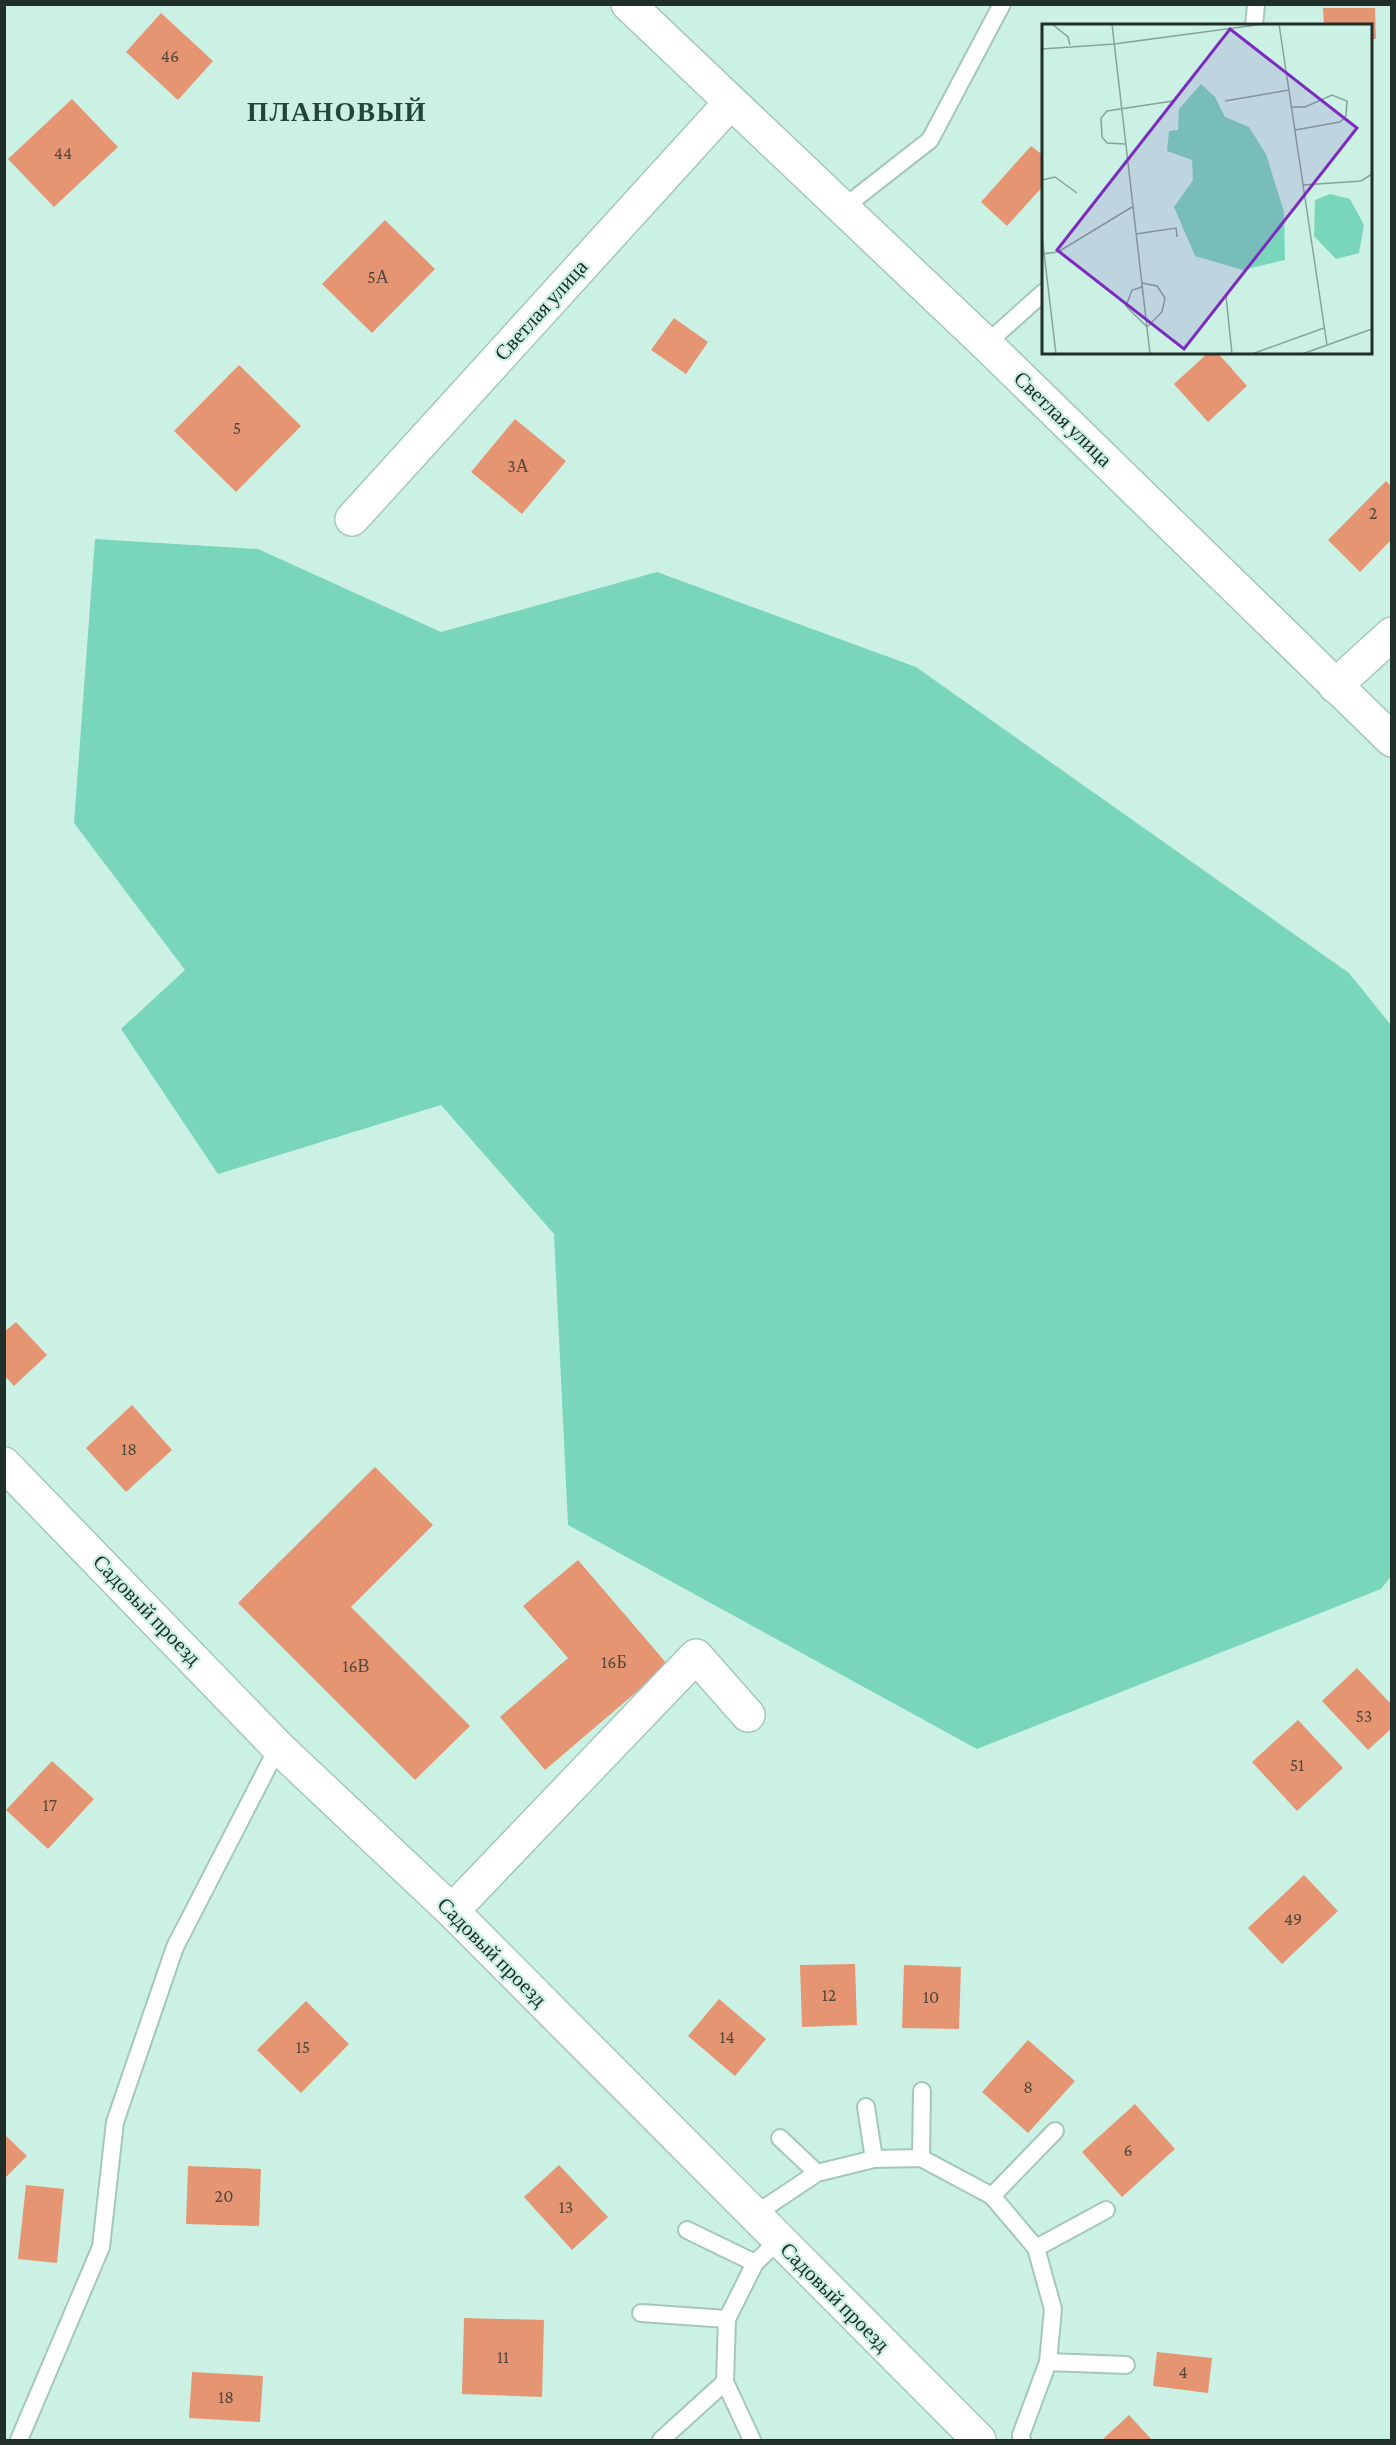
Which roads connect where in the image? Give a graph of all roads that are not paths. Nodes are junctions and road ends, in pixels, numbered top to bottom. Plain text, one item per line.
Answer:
1 (628, 4) edge
2 (1002, 4) edge
3 (1256, 4) edge
4 (1254, 24) edge
5 (731, 102) junction
6 (843, 208) junction
7 (1042, 294) edge
8 (986, 344) junction
9 (352, 519) dead end
10 (1392, 634) edge
11 (1335, 686) junction
12 (1392, 740) edge
13 (4, 1464) edge
14 (748, 1715) dead end
15 (278, 1747) junction
16 (452, 1911) junction
17 (922, 2091) dead end
18 (866, 2107) dead end
19 (1055, 2131) dead end
20 (780, 2138) dead end
21 (921, 2158) junction
22 (874, 2159) junction
23 (818, 2173) junction
24 (992, 2196) junction
25 (1106, 2210) dead end
26 (754, 2215) junction
27 (687, 2230) dead end
28 (778, 2241) junction
29 (1036, 2248) junction
30 (755, 2264) junction
31 (641, 2313) dead end
32 (727, 2319) junction
33 (1048, 2362) junction
34 (1126, 2365) dead end
35 (725, 2382) junction
36 (748, 2439) edge
37 (19, 2440) edge
38 (661, 2440) edge
39 (979, 2440) edge
40 (1022, 2440) edge

1 - 5 street, Светлая улица
2 - 6 lane
3 - 4 lane
5 - 6 street, Светлая улица
5 - 9 street, Светлая улица
6 - 8 street, Светлая улица
7 - 8 lane
8 - 11 street, Светлая улица
10 - 11 street
11 - 12 street, Светлая улица
13 - 15 street, Садовый проезд
14 - 16 street
15 - 16 street, Садовый проезд
15 - 37 lane
16 - 26 street, Садовый проезд
17 - 21 lane
18 - 22 lane
19 - 24 lane
20 - 23 lane
21 - 22 lane
21 - 24 lane
22 - 23 lane
23 - 26 lane
24 - 29 lane
25 - 29 lane
26 - 28 street, Садовый проезд
27 - 30 lane
28 - 30 lane
28 - 39 street, Садовый проезд
29 - 33 lane
30 - 32 lane
31 - 32 lane
32 - 35 lane
33 - 34 lane
33 - 40 lane
35 - 36 lane
35 - 38 lane

